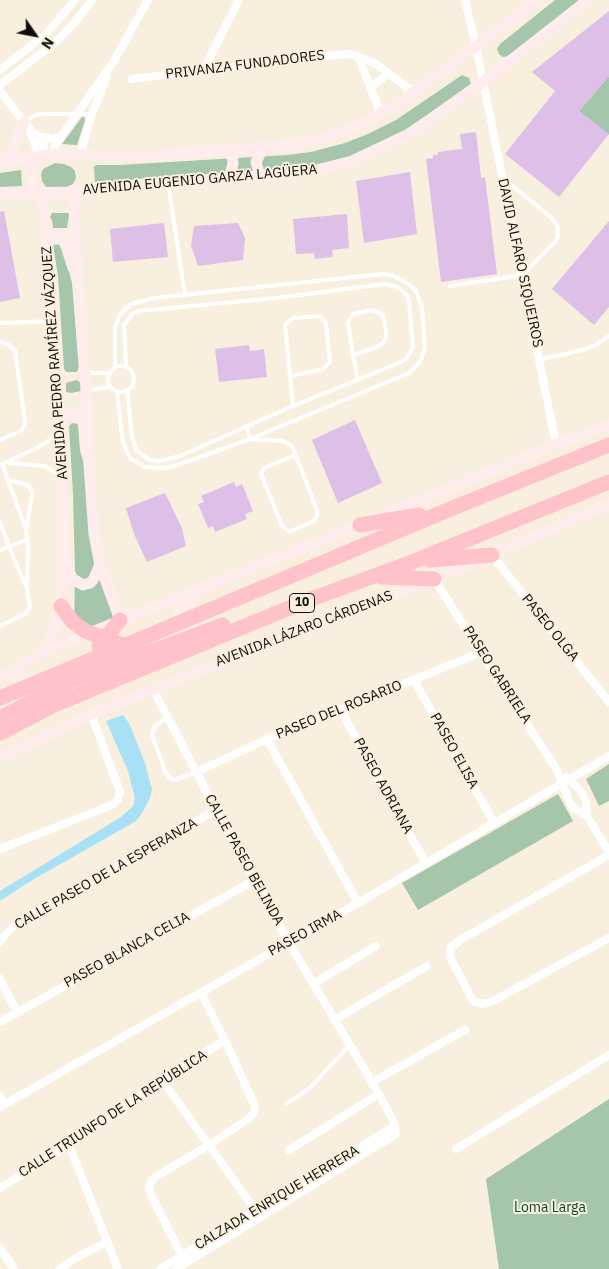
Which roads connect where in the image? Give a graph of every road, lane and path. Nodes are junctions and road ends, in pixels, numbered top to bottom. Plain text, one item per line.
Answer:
1 (75, 0) edge
2 (92, 0) edge
3 (148, 0) edge
4 (239, 0) edge
5 (464, 0) edge
6 (538, 0) edge
7 (588, 0) edge
8 (476, 46) junction
9 (358, 56) junction
10 (114, 61) junction
11 (0, 70) edge
12 (203, 71) junction
13 (389, 73) junction
14 (132, 79) dead end
15 (483, 82) junction
16 (0, 85) edge
17 (371, 87) junction
18 (415, 93) junction
19 (1, 95) edge
20 (78, 114) junction
21 (92, 114) junction
22 (381, 114) junction
23 (26, 124) junction
24 (62, 135) junction
25 (38, 136) junction
26 (264, 146) junction
27 (232, 148) junction
28 (44, 155) junction
29 (80, 155) junction
30 (0, 162) edge
31 (260, 176) junction
32 (502, 177) junction
33 (229, 178) junction
34 (167, 182) junction
35 (74, 192) junction
36 (0, 193) edge
37 (37, 193) junction
38 (46, 237) junction
39 (368, 275) junction
40 (522, 275) junction
41 (78, 284) junction
42 (371, 285) junction
43 (450, 286) dead end
44 (184, 295) junction
45 (53, 321) junction
46 (0, 323) edge
47 (609, 336) edge
48 (0, 342) edge
49 (353, 355) junction
50 (539, 360) junction
51 (126, 366) junction
52 (115, 368) junction
53 (84, 373) junction
54 (110, 373) junction
55 (291, 376) junction
56 (358, 380) junction
57 (111, 387) junction
58 (86, 390) junction
59 (127, 390) junction
60 (117, 391) junction
61 (293, 406) junction
62 (61, 421) junction
63 (609, 425) edge
64 (248, 426) junction
65 (87, 436) junction
66 (250, 439) junction
67 (0, 440) edge
68 (556, 444) junction
69 (609, 445) edge
70 (295, 455) junction
71 (3, 464) edge
72 (62, 479) junction
73 (8, 480) junction
74 (609, 482) edge
75 (609, 504) edge
76 (448, 510) junction
77 (0, 522) edge
78 (360, 525) junction
79 (26, 529) junction
80 (28, 539) junction
81 (9, 546) junction
82 (0, 550) edge
83 (492, 554) junction
84 (63, 561) junction
85 (412, 562) junction
86 (100, 565) junction
87 (371, 576) junction
88 (434, 579) junction
89 (215, 582) junction
90 (27, 589) junction
91 (306, 601) junction
92 (61, 606) junction
93 (120, 620) junction
94 (0, 626) edge
95 (89, 633) junction
96 (192, 636) junction
97 (112, 641) junction
98 (44, 651) junction
99 (147, 652) junction
100 (482, 652) junction
101 (106, 668) junction
102 (6, 670) edge
103 (0, 676) edge
104 (414, 680) junction
105 (71, 681) junction
106 (153, 689) junction
107 (0, 698) edge
108 (609, 702) edge
109 (18, 709) junction
110 (340, 710) junction
111 (91, 714) junction
112 (0, 718) edge
113 (168, 718) junction
114 (0, 733) edge
115 (267, 739) junction
116 (0, 756) edge
117 (609, 756) edge
118 (197, 772) junction
119 (558, 772) junction
120 (570, 779) junction
121 (562, 784) junction
122 (216, 810) junction
123 (587, 816) junction
124 (494, 823) junction
125 (0, 849) edge
126 (609, 854) edge
127 (425, 862) junction
128 (255, 880) junction
129 (358, 903) junction
130 (609, 938) edge
131 (0, 942) edge
132 (290, 943) junction
133 (376, 946) dead end
134 (427, 966) dead end
135 (0, 978) edge
136 (313, 984) junction
137 (201, 993) junction
138 (17, 1012) junction
139 (334, 1020) junction
140 (0, 1022) edge
141 (465, 1030) dead end
142 (225, 1040) junction
143 (350, 1047) junction
144 (609, 1055) edge
145 (162, 1080) junction
146 (372, 1082) junction
147 (379, 1094) junction
148 (0, 1096) edge
149 (286, 1104) dead end
150 (3, 1106) edge
151 (395, 1130) junction
152 (69, 1145) junction
153 (209, 1145) junction
154 (456, 1148) dead end
155 (288, 1150) dead end
156 (0, 1188) edge
157 (256, 1211) junction
158 (107, 1242) junction
159 (0, 1248) edge
160 (182, 1256) junction
161 (14, 1269) edge
162 (59, 1269) edge
163 (118, 1269) edge
164 (160, 1269) edge
165 (176, 1269) edge

1 - 11 street
2 - 16 street
3 - 10 street
4 - 12 street
5 - 8 street, DAVID ALFARO SIQUEIROS
6 - 8 street, AVENIDA EUGENIO GARZA LAGÜERA
7 - 15 street, AVENIDA EUGENIO GARZA LAGÜERA
8 - 15 street, DAVID ALFARO SIQUEIROS
8 - 18 street, AVENIDA EUGENIO GARZA LAGÜERA
9 - 12 street, PRIVANZA FUNDADORES
9 - 13 street, PRIVANZA FUNDADORES
9 - 17 street
10 - 20 street
10 - 21 street
12 - 14 street, PRIVANZA FUNDADORES
13 - 17 street
13 - 18 street, PRIVANZA FUNDADORES
15 - 31 street, AVENIDA EUGENIO GARZA LAGÜERA
15 - 32 street, DAVID ALFARO SIQUEIROS
17 - 22 street
18 - 22 street, AVENIDA EUGENIO GARZA LAGÜERA
19 - 23 street
20 - 21 lane
20 - 23 lane
20 - 24 street
21 - 29 street
22 - 26 street, AVENIDA EUGENIO GARZA LAGÜERA
23 - 25 street
23 - 28 street
23 - 30 street
24 - 25 street
24 - 28 street
25 - 28 street
26 - 27 street, AVENIDA EUGENIO GARZA LAGÜERA
26 - 31 street
27 - 29 street, AVENIDA EUGENIO GARZA LAGÜERA
27 - 33 street
28 - 29 street, AVENIDA EUGENIO GARZA LAGÜERA
28 - 30 street, AVENIDA EUGENIO GARZA LAGÜERA
28 - 37 street, AVENIDA PEDRO RAMÍREZ VÁZQUEZ
31 - 33 street, AVENIDA EUGENIO GARZA LAGÜERA
32 - 40 street, DAVID ALFARO SIQUEIROS
32 - 40 lane
33 - 34 street, AVENIDA EUGENIO GARZA LAGÜERA
34 - 35 street, AVENIDA EUGENIO GARZA LAGÜERA
34 - 44 lane
35 - 37 street, AVENIDA EUGENIO GARZA LAGÜERA
35 - 41 street, AVENIDA PEDRO RAMÍREZ VÁZQUEZ
36 - 37 street, AVENIDA EUGENIO GARZA LAGÜERA
37 - 38 street, AVENIDA PEDRO RAMÍREZ VÁZQUEZ
38 - 41 street
38 - 45 street, AVENIDA PEDRO RAMÍREZ VÁZQUEZ
39 - 42 lane
39 - 44 lane
39 - 66 lane
40 - 43 lane
40 - 50 street, DAVID ALFARO SIQUEIROS
41 - 53 street, AVENIDA PEDRO RAMÍREZ VÁZQUEZ
42 - 51 lane
42 - 56 lane
44 - 52 lane
45 - 46 lane
45 - 62 street, AVENIDA PEDRO RAMÍREZ VÁZQUEZ
47 - 50 lane
48 - 67 lane
49 - 49 lane
49 - 56 lane
50 - 68 street, DAVID ALFARO SIQUEIROS
51 - 52 lane
51 - 59 lane
52 - 54 lane
53 - 54 lane
53 - 58 street, AVENIDA PEDRO RAMÍREZ VÁZQUEZ
54 - 57 lane
55 - 55 lane
55 - 61 lane
56 - 61 lane
57 - 58 lane
57 - 60 lane
58 - 65 street, AVENIDA PEDRO RAMÍREZ VÁZQUEZ
59 - 60 lane
59 - 64 lane
60 - 66 lane
61 - 64 lane
62 - 65 street
62 - 71 lane
62 - 72 street, AVENIDA PEDRO RAMÍREZ VÁZQUEZ
63 - 68 street
64 - 66 lane
65 - 86 street, AVENIDA PEDRO RAMÍREZ VÁZQUEZ
66 - 70 lane
68 - 78 street
69 - 76 highway, 10
70 - 70 lane
71 - 72 lane
71 - 73 lane
72 - 84 street, AVENIDA PEDRO RAMÍREZ VÁZQUEZ
73 - 79 lane
73 - 79 lane
74 - 85 highway, AVENIDA LÁZARO CÁRDENAS / 10
75 - 83 street, AVENIDA LÁZARO CÁRDENAS
76 - 78 highway
76 - 107 highway, 10
77 - 81 lane
78 - 89 street
79 - 80 lane
80 - 81 lane
80 - 90 lane
81 - 82 lane
81 - 90 lane
83 - 85 highway
83 - 88 street, AVENIDA LÁZARO CÁRDENAS
83 - 108 street, PASEO OLGA
84 - 86 street
84 - 92 street, AVENIDA PEDRO RAMÍREZ VÁZQUEZ
85 - 87 highway, AVENIDA LÁZARO CÁRDENAS / 10
86 - 93 street, AVENIDA PEDRO RAMÍREZ VÁZQUEZ
87 - 88 highway
87 - 91 highway, AVENIDA LÁZARO CÁRDENAS / 10
88 - 100 street, PASEO GABRIELA
88 - 106 street, AVENIDA LÁZARO CÁRDENAS
89 - 93 street
89 - 96 street
90 - 94 lane
91 - 96 highway
91 - 114 highway, AVENIDA LÁZARO CÁRDENAS / 10
92 - 95 highway
92 - 98 street, AVENIDA PEDRO RAMÍREZ VÁZQUEZ
93 - 95 street
93 - 97 highway
95 - 97 highway
95 - 98 street
96 - 99 highway
97 - 99 highway
97 - 101 highway
97 - 105 highway
98 - 102 street
99 - 101 highway
100 - 104 street, PASEO DEL ROSARIO
100 - 119 street, PASEO GABRIELA
101 - 105 highway
102 - 103 street
102 - 109 street
104 - 110 street, PASEO DEL ROSARIO
104 - 124 street, PASEO ELISA
105 - 109 highway
106 - 111 street, AVENIDA LÁZARO CÁRDENAS
106 - 113 street, CALLE PASEO BELINDA
109 - 112 highway
110 - 115 street, PASEO DEL ROSARIO
110 - 127 street, PASEO ADRIANA
111 - 116 street, AVENIDA LÁZARO CÁRDENAS
111 - 125 street
113 - 118 street, CALLE PASEO BELINDA
113 - 118 lane
115 - 118 street, PASEO DEL ROSARIO
115 - 129 street
117 - 120 street, PASEO IRMA
118 - 122 street, CALLE PASEO BELINDA
119 - 120 street, PASEO GABRIELA
119 - 121 street, PASEO GABRIELA
120 - 121 street, PASEO IRMA
120 - 123 street, PASEO GABRIELA
121 - 123 street, PASEO GABRIELA
121 - 124 street, PASEO IRMA
122 - 128 street, CALLE PASEO BELINDA
122 - 131 street, CALLE PASEO DE LA ESPERANZA
123 - 126 street, PASEO GABRIELA
124 - 127 street, PASEO IRMA
126 - 130 street
127 - 129 street, PASEO IRMA
128 - 132 street, CALLE PASEO BELINDA
128 - 138 street, PASEO BLANCA CELIA
129 - 132 street, PASEO IRMA
132 - 136 street, CALLE PASEO BELINDA
132 - 137 street, PASEO IRMA
133 - 136 street
134 - 139 street
135 - 138 street
136 - 139 street, CALLE PASEO BELINDA
137 - 142 street
137 - 150 street, PASEO IRMA
138 - 140 street, PASEO BLANCA CELIA
139 - 143 street, CALLE PASEO BELINDA
141 - 146 street
142 - 145 street, CALLE TRIUNFO DE LA REPÚBLICA
142 - 153 street
143 - 146 street, CALLE PASEO BELINDA
143 - 149 lane
144 - 154 street
145 - 152 street, CALLE TRIUNFO DE LA REPÚBLICA
145 - 153 street
146 - 147 street, CALLE PASEO BELINDA
147 - 151 street, CALLE PASEO BELINDA
147 - 155 street
148 - 150 street
151 - 157 street, CALZADA ENRIQUE HERRERA
151 - 165 street, CALZADA ENRIQUE HERRERA
152 - 156 street, CALLE TRIUNFO DE LA REPÚBLICA
152 - 158 street
153 - 157 street
153 - 160 street
157 - 160 street, CALZADA ENRIQUE HERRERA
158 - 162 street
158 - 163 street
159 - 161 street
160 - 164 street, CALZADA ENRIQUE HERRERA

